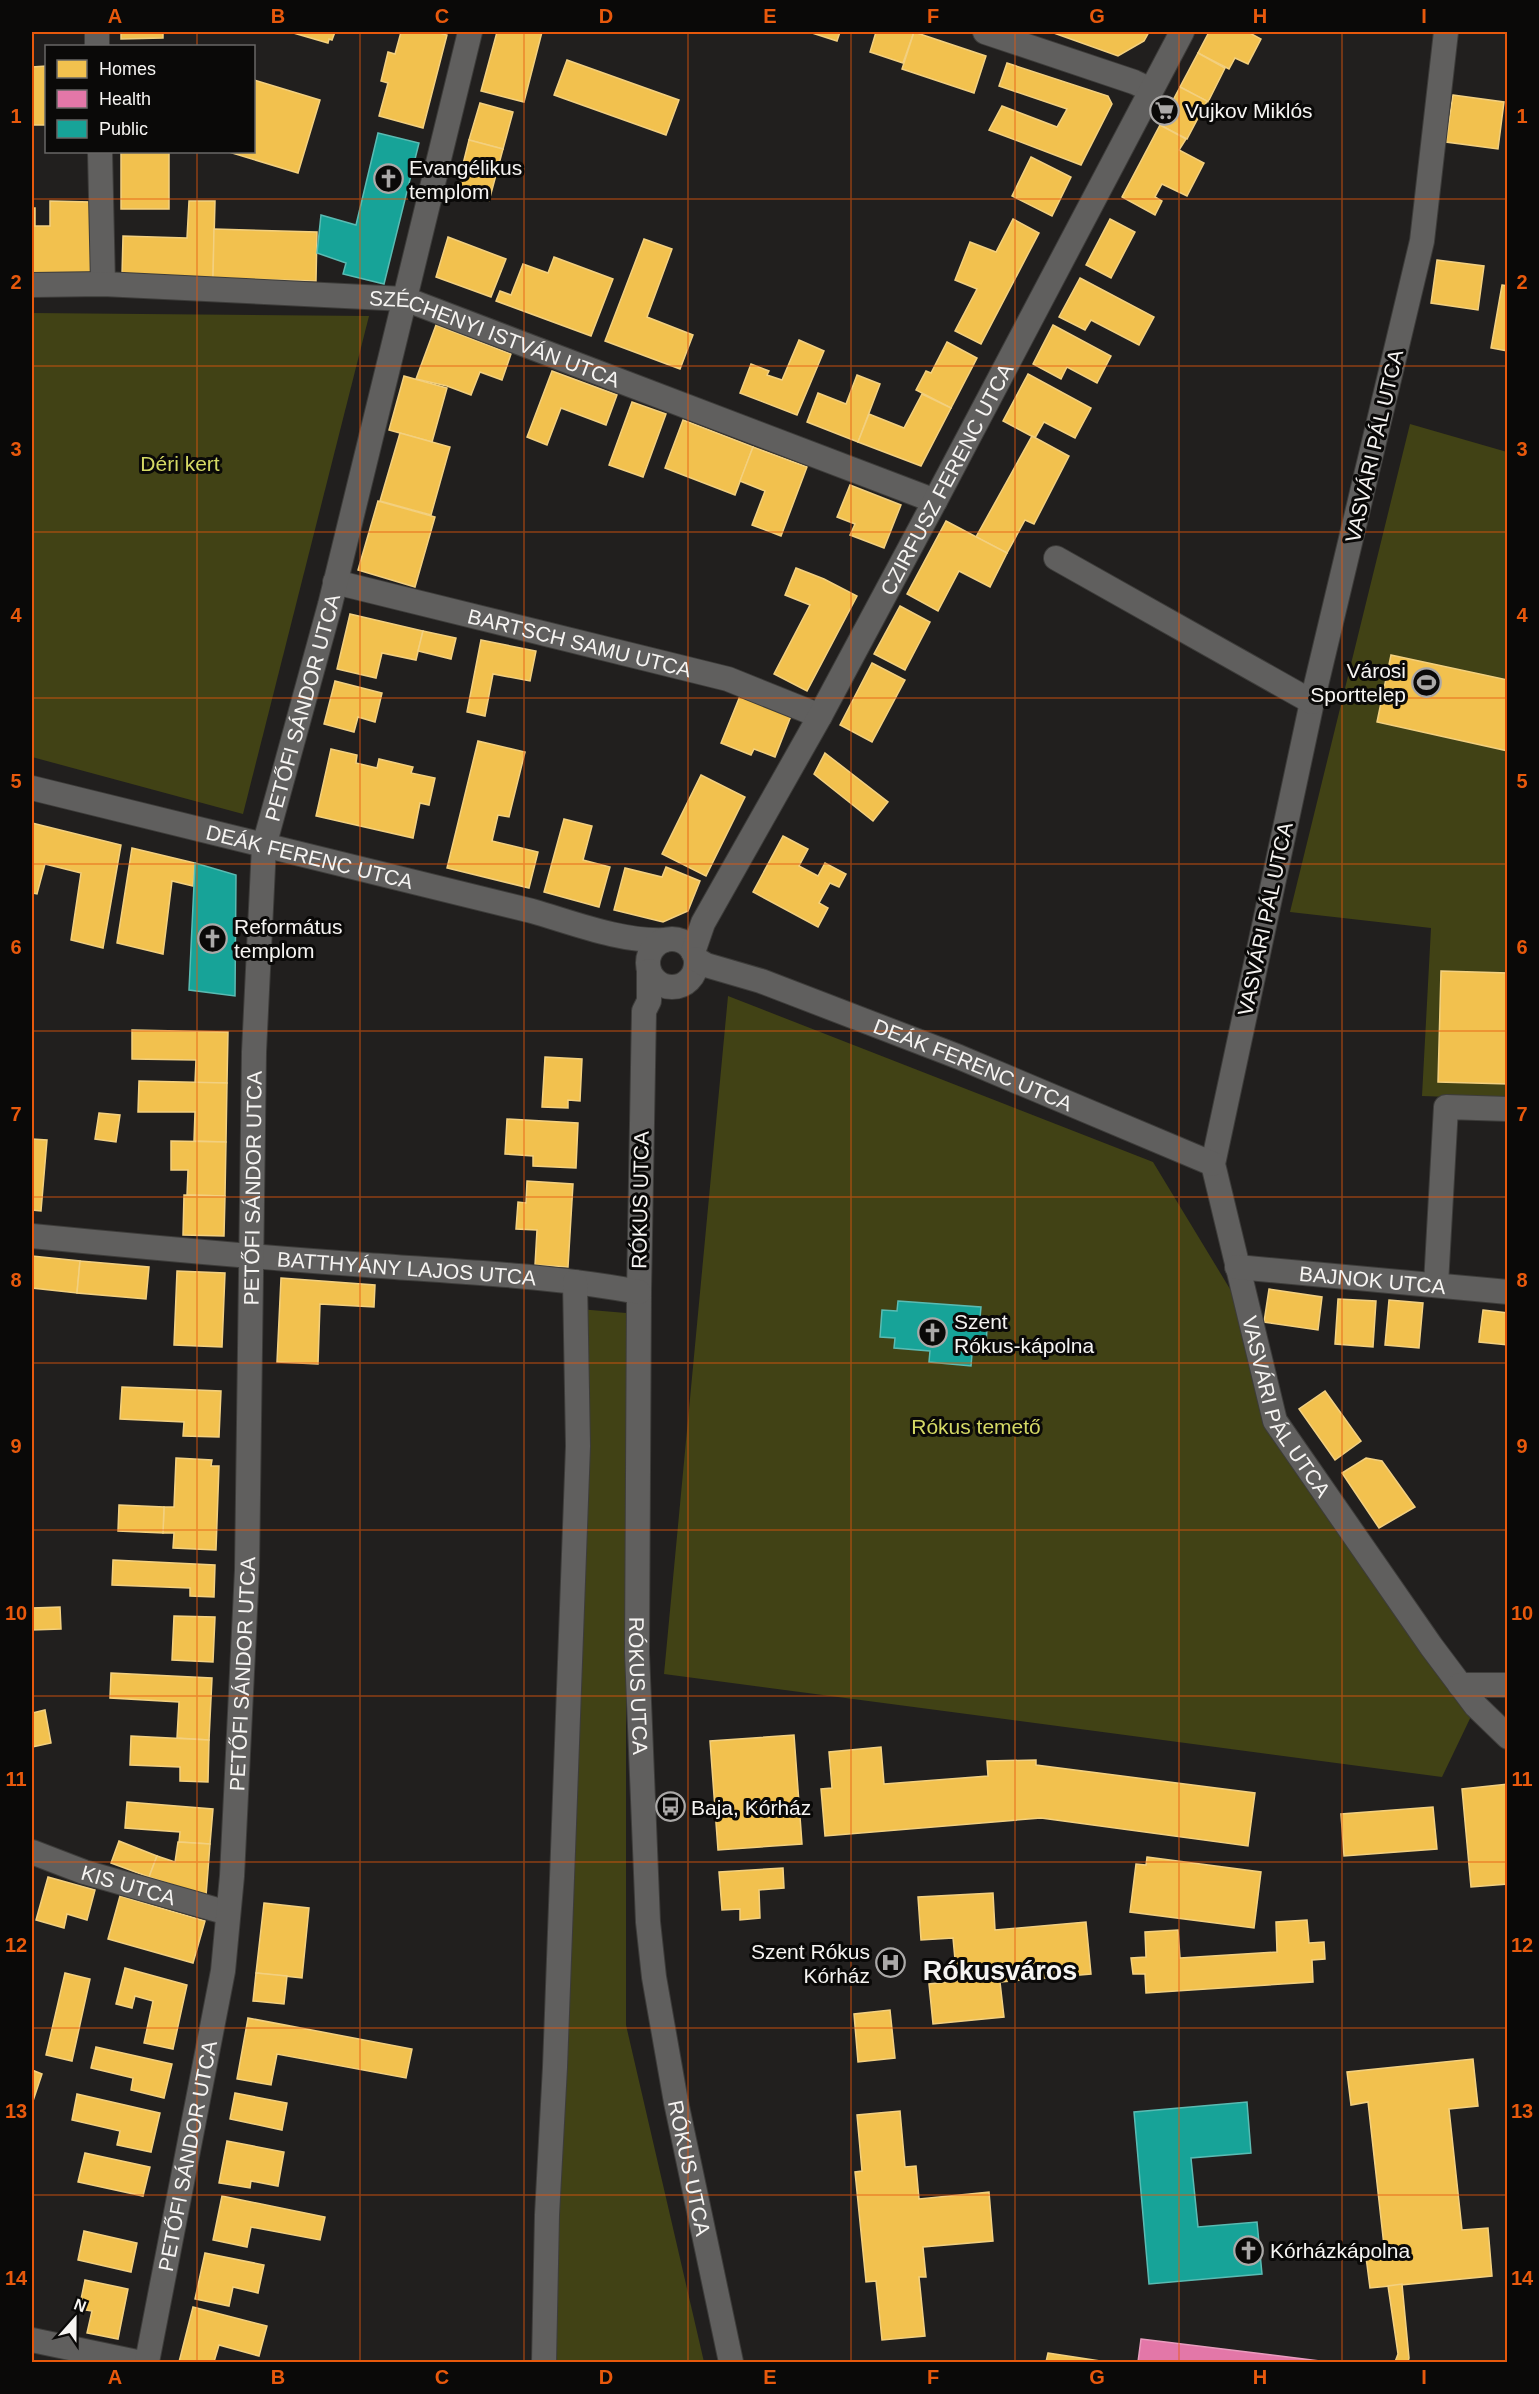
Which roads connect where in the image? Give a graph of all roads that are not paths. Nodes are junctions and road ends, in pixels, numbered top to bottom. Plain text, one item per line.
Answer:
1 (470, 32) edge
2 (985, 32) edge
3 (1182, 32) edge
4 (1446, 32) edge
5 (1151, 90) junction
6 (100, 153) edge
7 (103, 284) junction
8 (32, 285) edge
9 (405, 299) junction
10 (935, 501) junction
11 (1056, 558) dead end
12 (335, 582) junction
13 (1312, 702) junction
14 (820, 716) junction
15 (32, 788) edge
16 (264, 846) junction
17 (588, 927) junction
18 (683, 959) junction
19 (649, 967) junction
20 (649, 1001) junction
21 (1508, 1109) edge
22 (1213, 1164) junction
23 (32, 1236) edge
24 (253, 1257) junction
25 (1238, 1267) junction
26 (575, 1282) junction
27 (1436, 1284) junction
28 (639, 1292) junction
29 (1508, 1292) edge
30 (1460, 1685) junction
31 (1508, 1685) edge
32 (1508, 1737) edge
33 (32, 1852) edge
34 (228, 1913) junction
35 (32, 2340) edge
36 (137, 2362) edge
37 (147, 2362) edge
38 (544, 2362) edge
39 (731, 2362) edge

1 - 9 street, PETŐFI SÁNDOR UTCA
2 - 5 street
3 - 5 street, CZIRFUSZ FERENC UTCA
4 - 13 street, VASVÁRI PÁL UTCA
5 - 10 street, CZIRFUSZ FERENC UTCA
6 - 7 street
7 - 8 street, SZÉCHENYI ISTVÁN UTCA
7 - 9 street, SZÉCHENYI ISTVÁN UTCA
9 - 10 street, SZÉCHENYI ISTVÁN UTCA
9 - 12 street, PETŐFI SÁNDOR UTCA
10 - 14 street, CZIRFUSZ FERENC UTCA
11 - 13 street
12 - 14 street, BARTSCH SAMU UTCA
12 - 16 street, PETŐFI SÁNDOR UTCA
13 - 22 street, VASVÁRI PÁL UTCA
14 - 18 street, CZIRFUSZ FERENC UTCA
15 - 16 street, DEÁK FERENC UTCA
16 - 17 street, DEÁK FERENC UTCA
16 - 24 street, PETŐFI SÁNDOR UTCA
17 - 18 street
17 - 19 street
18 - 19 street
18 - 19 street
18 - 20 street
18 - 22 street, DEÁK FERENC UTCA
19 - 20 street, RÓKUS UTCA
20 - 28 street, RÓKUS UTCA
21 - 27 street
22 - 25 street, VASVÁRI PÁL UTCA
23 - 24 street, BATTHYÁNY LAJOS UTCA
24 - 26 street, BATTHYÁNY LAJOS UTCA
24 - 34 street, PETŐFI SÁNDOR UTCA
25 - 27 street, BAJNOK UTCA
25 - 30 street, VASVÁRI PÁL UTCA
26 - 28 street, BATTHYÁNY LAJOS UTCA
26 - 38 street
27 - 29 street, BAJNOK UTCA
28 - 39 street, RÓKUS UTCA
30 - 31 street
30 - 32 street, VASVÁRI PÁL UTCA
33 - 34 street, KIS UTCA
34 - 37 street, PETŐFI SÁNDOR UTCA
35 - 36 street

